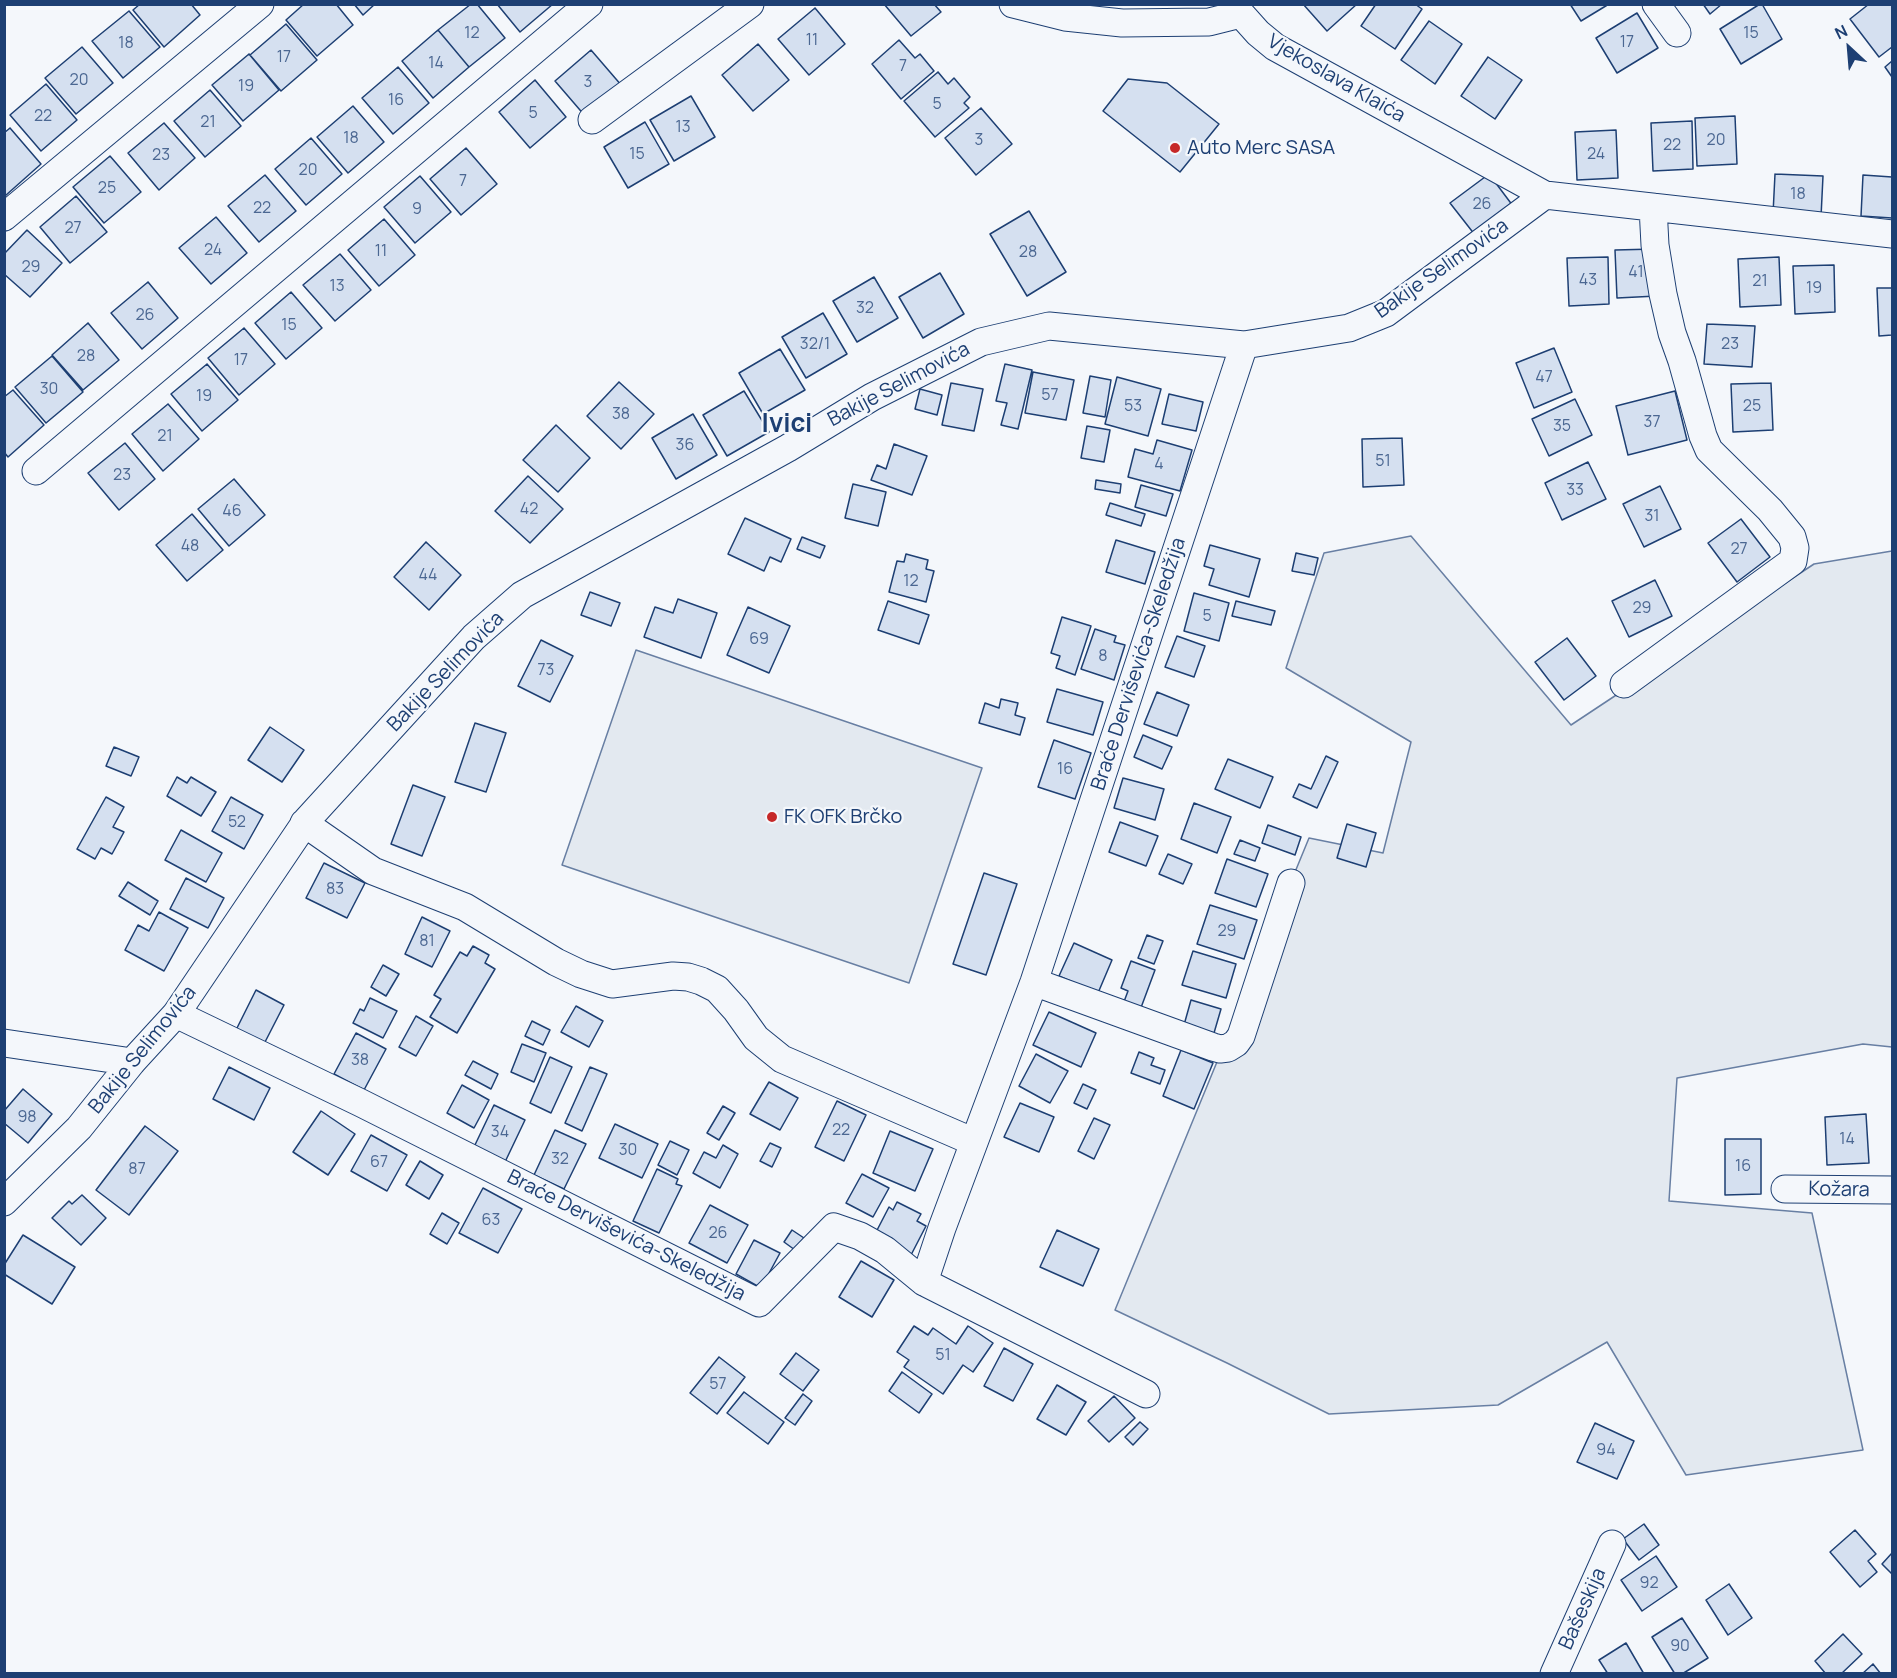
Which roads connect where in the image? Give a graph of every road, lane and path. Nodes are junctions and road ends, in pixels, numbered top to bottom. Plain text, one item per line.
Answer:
1 (260, 4) edge
2 (589, 4) edge
3 (750, 4) edge
4 (1013, 4) edge
5 (1656, 4) edge
6 (1247, 9) edge
7 (1677, 33) dead end
8 (592, 120) dead end
9 (1545, 195) junction
10 (1653, 207) junction
11 (4, 217) edge
12 (1893, 234) edge
13 (1244, 345) junction
14 (36, 471) dead end
15 (1624, 684) dead end
16 (304, 823) junction
17 (1291, 883) dead end
18 (1034, 982) junction
19 (176, 1014) junction
20 (4, 1043) edge
21 (132, 1062) junction
22 (974, 1142) junction
23 (1785, 1189) dead end
24 (1893, 1190) edge
25 (4, 1202) edge
26 (924, 1282) junction
27 (1146, 1394) dead end
28 (1612, 1544) dead end
29 (1554, 1674) edge

1 - 11 street
2 - 14 street
3 - 8 street
4 - 6 street, Vjekoslava Klaića
5 - 7 street
6 - 9 street, Vjekoslava Klaića
9 - 10 street
9 - 13 street, Bakije Selimovića
10 - 12 street
10 - 15 street
13 - 16 street, Bakije Selimovića
13 - 18 street, Braće Derviševića-Skeledžija
16 - 19 street, Bakije Selimovića
16 - 22 street
17 - 18 street
18 - 22 street, Braće Derviševića-Skeledžija
19 - 21 street, Bakije Selimovića
19 - 26 street, Braće Derviševića-Skeledžija
20 - 21 street
21 - 25 street, Bakije Selimovića
22 - 26 street, Braće Derviševića-Skeledžija
23 - 24 street, Kožara
26 - 27 street
28 - 29 street, Bašeskija

